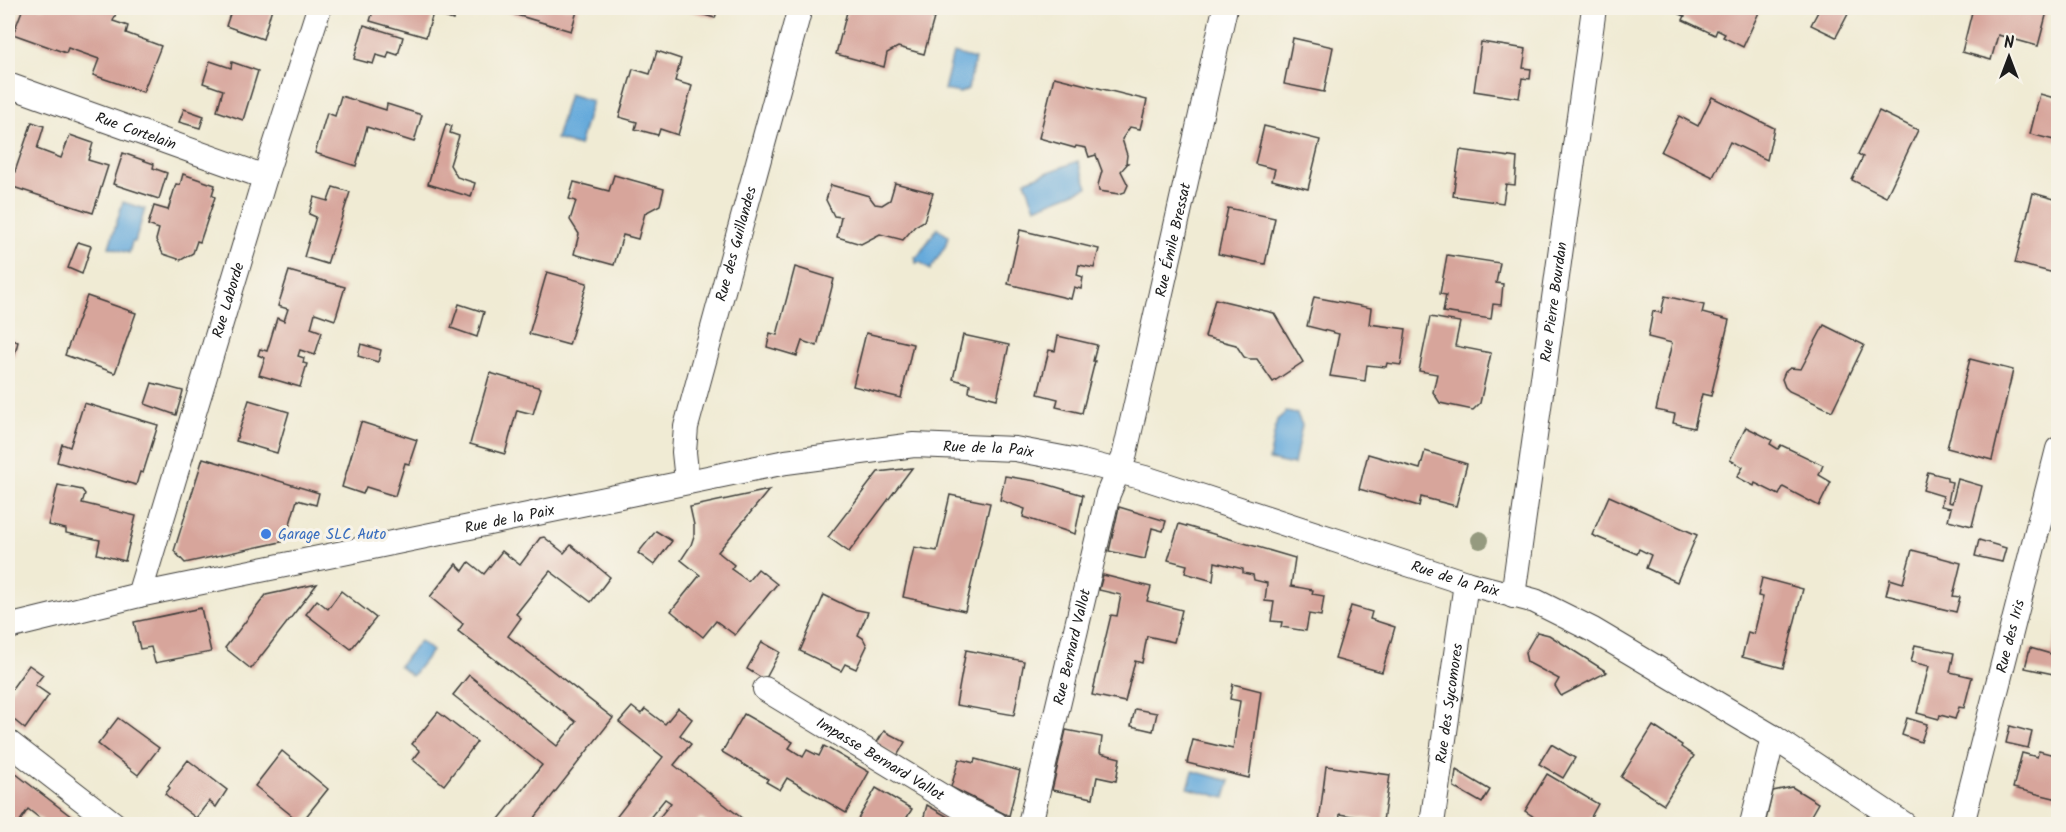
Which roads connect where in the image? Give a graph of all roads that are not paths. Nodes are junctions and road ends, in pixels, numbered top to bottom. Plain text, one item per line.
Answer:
1 (319, 8) edge
2 (800, 8) edge
3 (1225, 8) edge
4 (1594, 8) edge
5 (8, 85) edge
6 (265, 177) junction
7 (2058, 449) edge
8 (1117, 471) junction
9 (687, 481) junction
10 (1466, 583) junction
11 (139, 595) junction
12 (1513, 596) junction
13 (8, 627) edge
14 (765, 689) dead end
15 (1773, 737) junction
16 (8, 742) edge
17 (114, 825) edge
18 (996, 825) edge
19 (1030, 825) edge
20 (1432, 825) edge
21 (1752, 825) edge
22 (1904, 825) edge
23 (1962, 825) edge

1 - 6 street, Rue Laborde
2 - 9 street, Rue des Guillandes
3 - 8 street, Rue Émile Bressat
4 - 12 street, Rue Pierre Bourdan
5 - 6 street, Rue Cortelain
6 - 11 street, Rue Laborde
7 - 23 street, Rue des Iris
8 - 9 street, Rue de la Paix
8 - 10 street, Rue de la Paix
8 - 19 street, Rue Bernard Vallot
9 - 11 street, Rue de la Paix
10 - 12 street, Rue de la Paix
10 - 20 street, Rue des Sycomores
11 - 13 street, Rue de la Paix
12 - 15 street, Rue de la Paix
14 - 18 street, Impasse Bernard Vallot
15 - 21 street
15 - 22 street, Rue de la Paix
16 - 17 street

